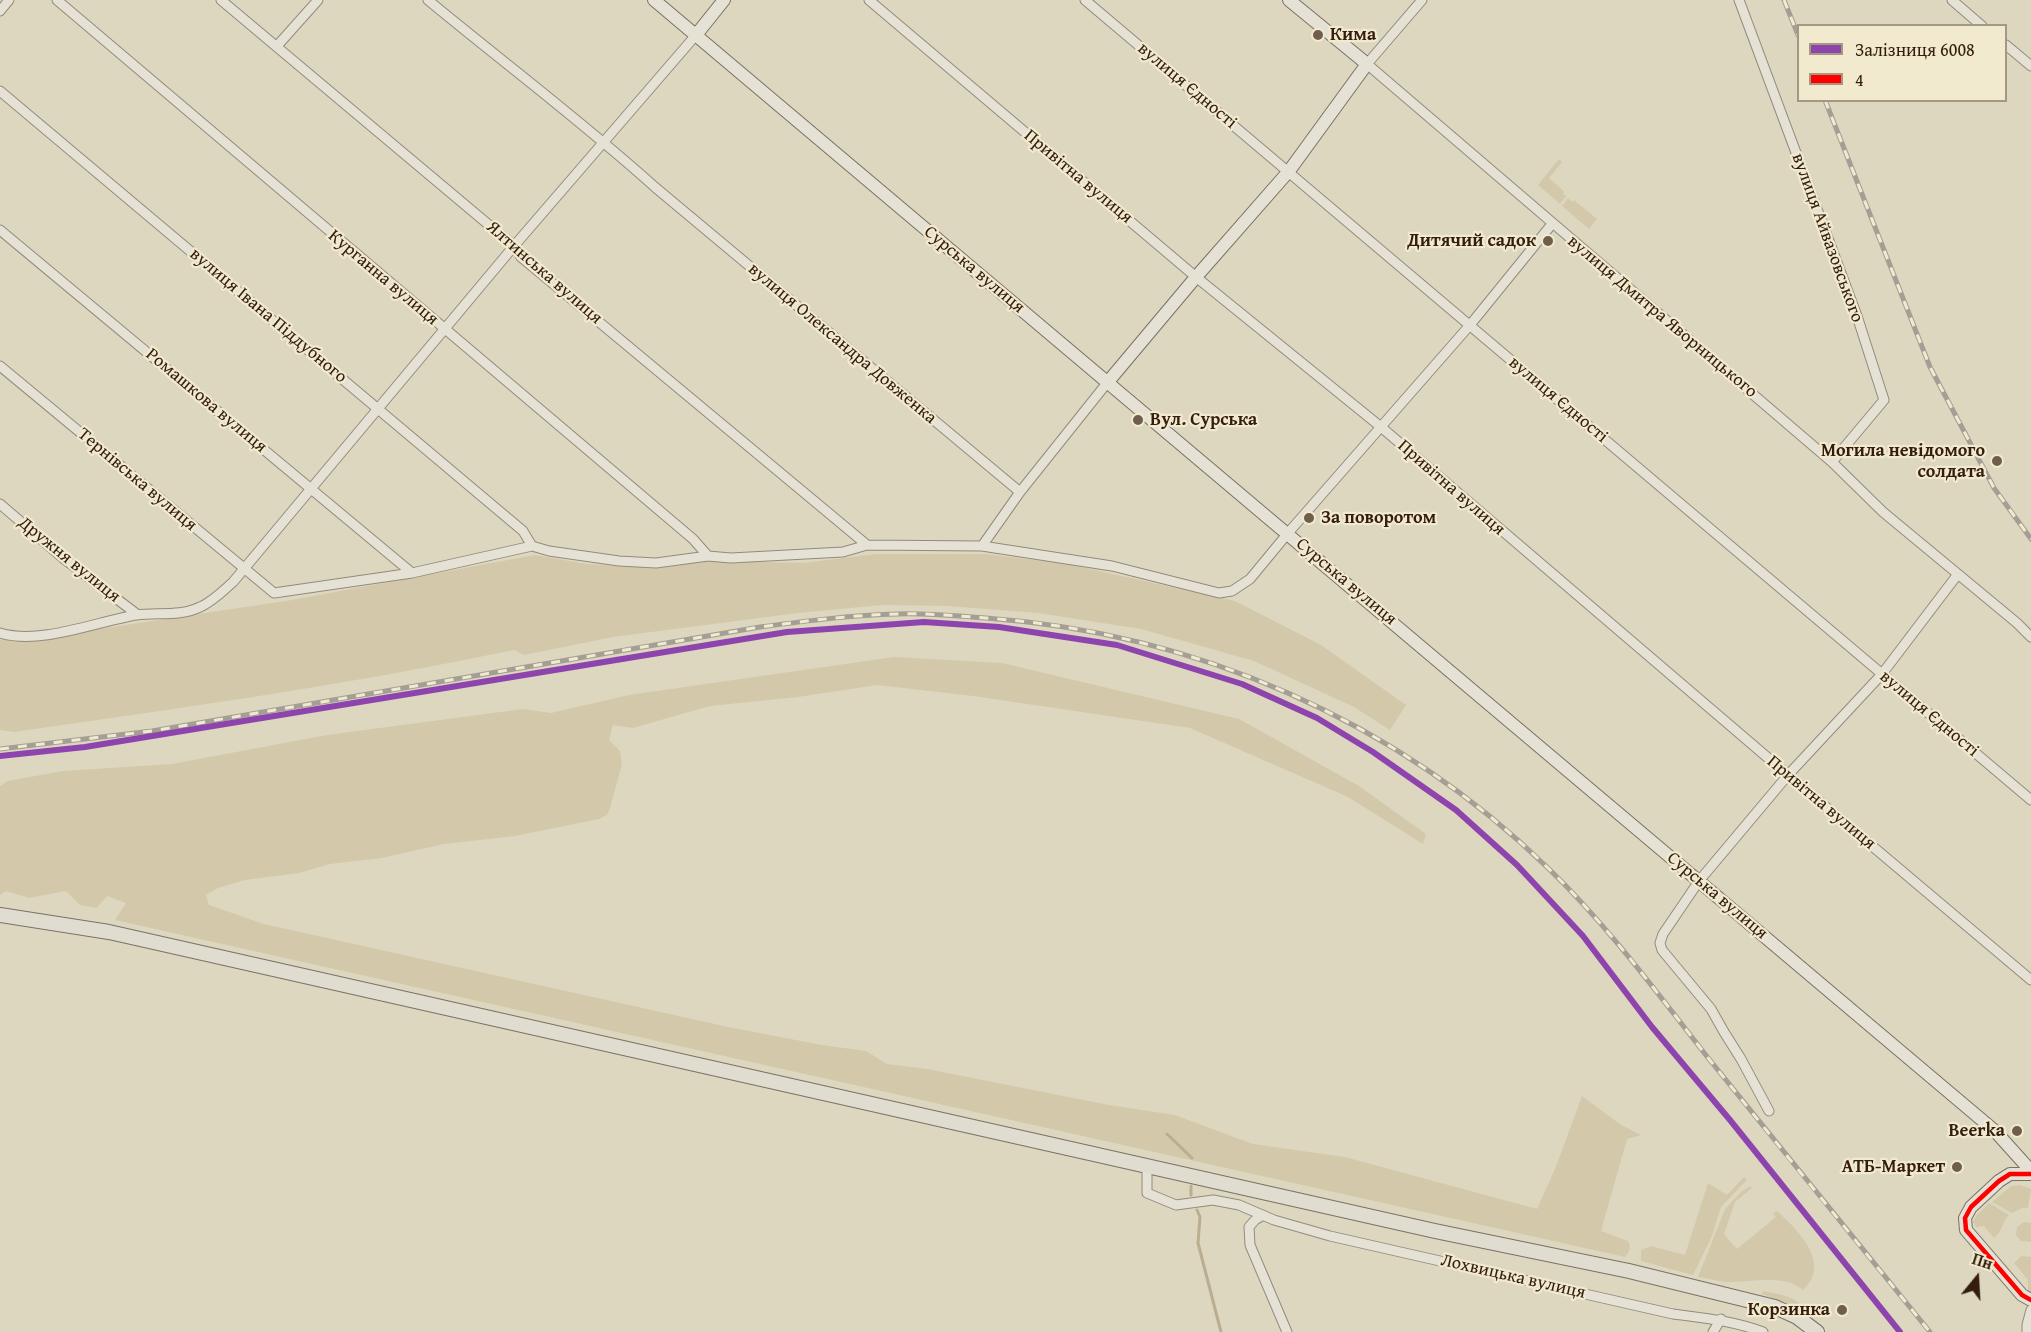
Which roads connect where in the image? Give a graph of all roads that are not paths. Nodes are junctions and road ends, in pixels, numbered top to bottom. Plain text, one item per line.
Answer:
1 (9, 0) edge
2 (57, 0) edge
3 (221, 0) edge
4 (318, 0) edge
5 (428, 0) edge
6 (654, 0) edge
7 (724, 0) edge
8 (869, 0) edge
9 (1086, 0) edge
10 (1289, 0) edge
11 (1422, 0) edge
12 (1739, 0) edge
13 (1952, 0) edge
14 (0, 11) edge
15 (1980, 24) edge
16 (696, 35) junction
17 (277, 46) junction
18 (2007, 46) edge
19 (1367, 64) junction
20 (2031, 66) edge
21 (0, 91) edge
22 (605, 142) junction
23 (1289, 171) junction
24 (1552, 224) junction
25 (0, 230) edge
26 (514, 246) junction
27 (1196, 277) junction
28 (1470, 325) junction
29 (445, 331) junction
30 (0, 366) edge
31 (1107, 383) junction
32 (379, 409) junction
33 (1381, 427) junction
34 (1832, 462) junction
35 (310, 488) junction
36 (1020, 492) junction
37 (0, 504) edge
38 (1288, 533) junction
39 (867, 545) junction
40 (532, 546) junction
41 (982, 546) junction
42 (708, 556) junction
43 (244, 568) junction
44 (412, 573) junction
45 (1958, 574) junction
46 (138, 615) junction
47 (0, 633) edge
48 (2031, 637) edge
49 (1882, 674) junction
50 (1788, 775) junction
51 (2031, 800) edge
52 (1699, 881) junction
53 (0, 915) edge
54 (2031, 980) edge
55 (1769, 1112) dead end
56 (1147, 1165) junction
57 (2031, 1173) edge
58 (1263, 1215) junction
59 (2031, 1300) edge
60 (2031, 1310) edge
61 (1721, 1320) junction
62 (1287, 1332) edge
63 (1713, 1332) edge
64 (1763, 1332) edge
65 (1817, 1332) edge
66 (2027, 1332) edge

1 - 14 street
2 - 29 street, Курганна вулиця
3 - 17 street, Ялтинська вулиця
4 - 17 street
5 - 22 street, вулиця Олександра Довженка
6 - 16 street, Сурська вулиця
7 - 16 street
8 - 27 street, Привітна вулиця
9 - 23 street, вулиця Єдності
10 - 19 street, вулиця Дмитра Яворницького
11 - 19 street
12 - 34 street, вулиця Айвазовського
13 - 15 street
16 - 22 street
16 - 31 street, Сурська вулиця
17 - 26 street, Ялтинська вулиця
18 - 20 street
19 - 23 street
19 - 24 street, вулиця Дмитра Яворницького
21 - 32 street, вулиця Івана Піддубного
22 - 26 street
22 - 36 street, вулиця Олександра Довженка
23 - 27 street
23 - 28 street, вулиця Єдності
24 - 28 street
24 - 34 street, вулиця Дмитра Яворницького
25 - 35 street, Ромашкова вулиця
26 - 29 street
26 - 39 street, Ялтинська вулиця
27 - 31 street
27 - 33 street, Привітна вулиця
28 - 33 street
28 - 49 street, вулиця Єдності
29 - 32 street
29 - 42 street, Курганна вулиця
30 - 43 street, Тернівська вулиця
31 - 36 street
31 - 38 street, Сурська вулиця
32 - 35 street
32 - 40 street, вулиця Івана Піддубного
33 - 38 street
33 - 50 street, Привітна вулиця
34 - 45 street, вулиця Дмитра Яворницького
35 - 43 street
35 - 44 street, Ромашкова вулиця
36 - 41 street
37 - 46 street, Дружня вулиця
38 - 41 street
38 - 52 street, Сурська вулиця
39 - 41 street
39 - 42 street
40 - 42 street
40 - 44 street
43 - 44 street, Тернівська вулиця
43 - 46 street
45 - 48 street, вулиця Дмитра Яворницького
45 - 49 street
46 - 47 street
49 - 50 street
49 - 51 street, вулиця Єдності
50 - 52 street
50 - 54 street, Привітна вулиця
52 - 55 street
52 - 57 street, Сурська вулиця
53 - 56 main road
56 - 58 street, Лохвицька вулиця
56 - 65 main road
57 - 59 street
58 - 61 street, Лохвицька вулиця
58 - 62 street
60 - 66 street
61 - 63 street
61 - 64 street, Лохвицька вулиця

